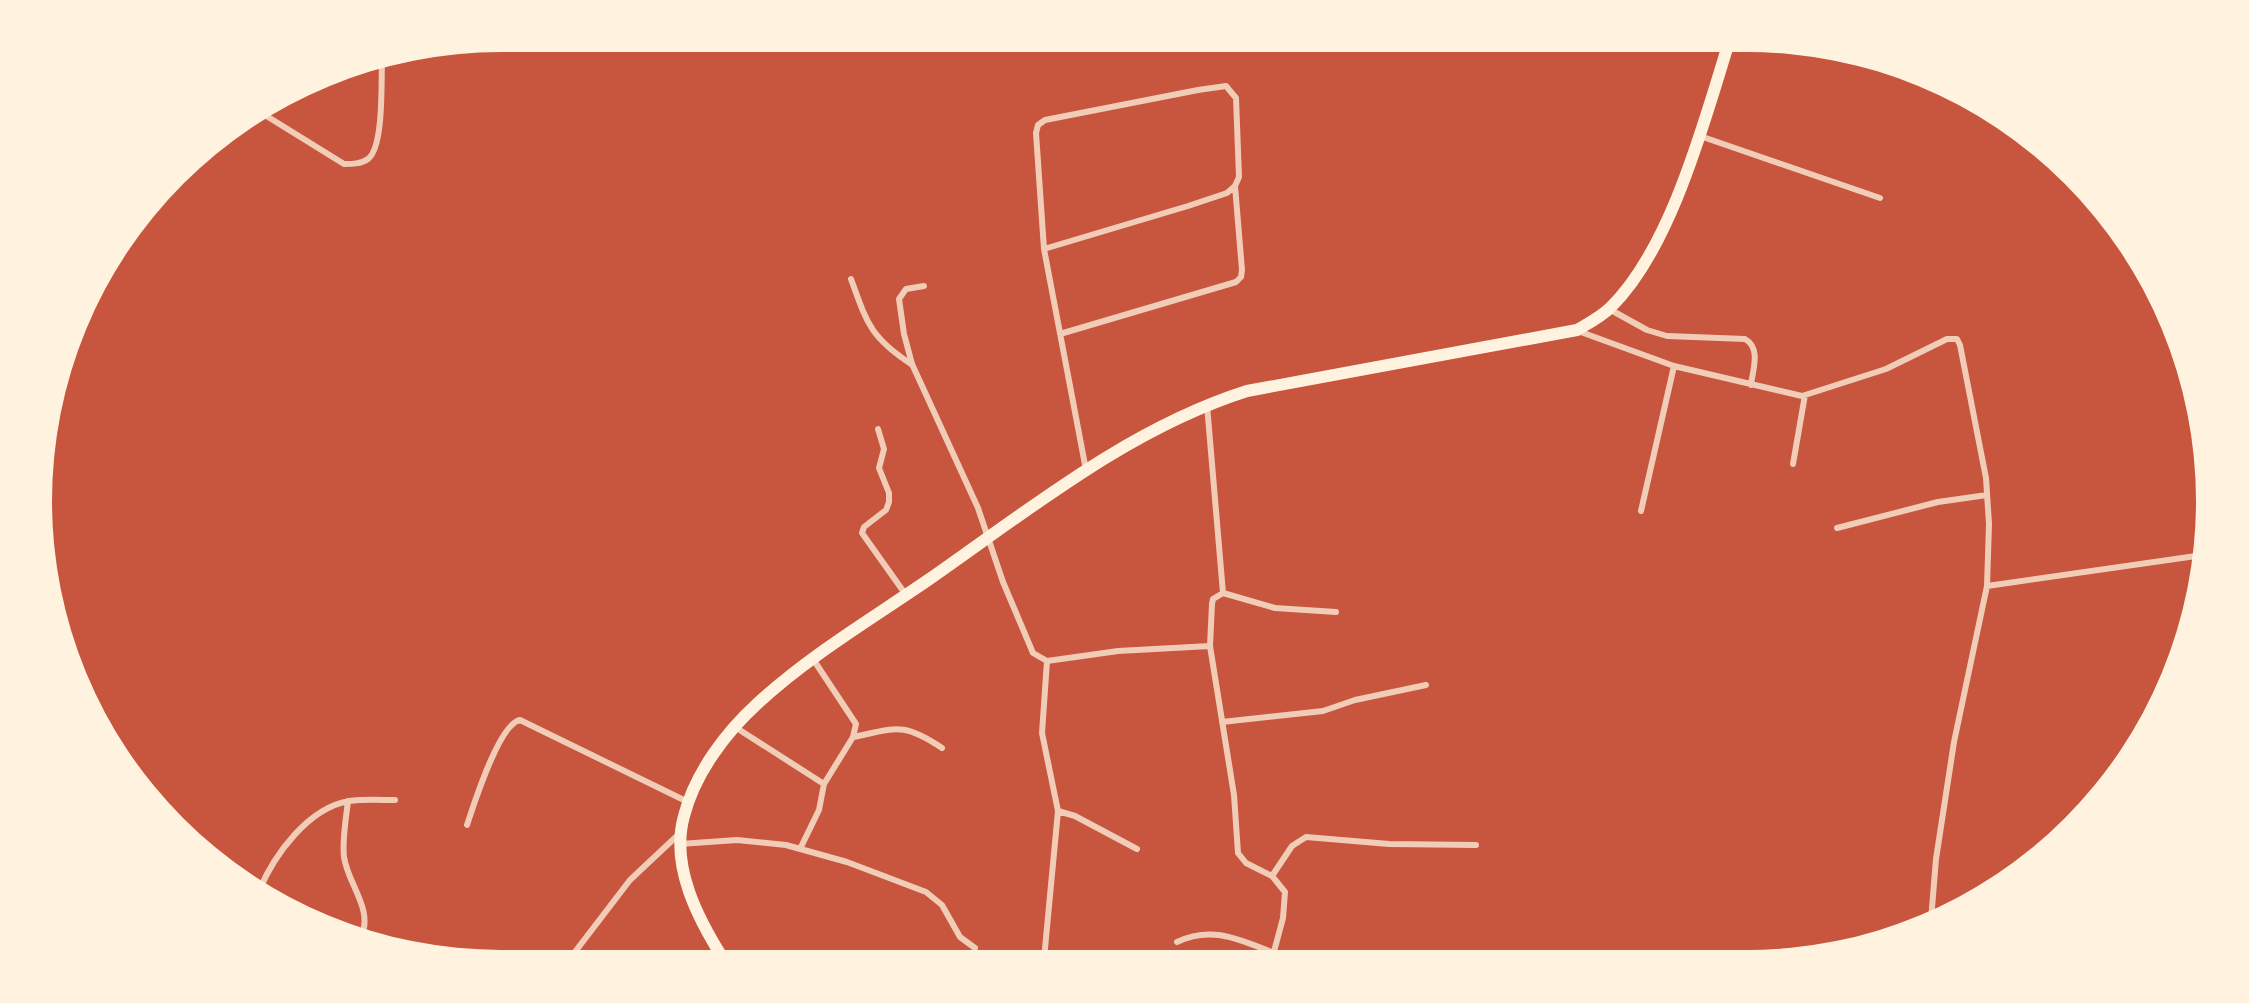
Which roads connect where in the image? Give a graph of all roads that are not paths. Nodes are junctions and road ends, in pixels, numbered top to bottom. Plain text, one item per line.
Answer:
1 (1726, 52) edge
2 (382, 69) edge
3 (269, 118) edge
4 (1700, 136) junction
5 (1235, 186) junction
6 (1880, 198) dead end
7 (1044, 249) junction
8 (851, 279) dead end
9 (924, 286) dead end
10 (1609, 309) junction
11 (1577, 330) junction
12 (1060, 334) junction
13 (912, 364) junction
14 (1674, 366) junction
15 (1751, 385) junction
16 (1805, 395) junction
17 (1207, 404) junction
18 (878, 429) dead end
19 (1793, 464) dead end
20 (1086, 470) junction
21 (1987, 495) junction
22 (1641, 512) dead end
23 (1837, 528) dead end
24 (987, 538) junction
25 (2193, 556) edge
26 (1987, 586) junction
27 (1223, 593) junction
28 (906, 595) junction
29 (1336, 612) dead end
30 (1210, 646) junction
31 (813, 660) junction
32 (1047, 661) junction
33 (1425, 685) dead end
34 (1222, 722) junction
35 (735, 727) junction
36 (853, 737) junction
37 (942, 748) dead end
38 (824, 784) junction
39 (395, 800) dead end
40 (348, 801) junction
41 (688, 802) junction
42 (1058, 811) junction
43 (466, 825) dead end
44 (680, 839) junction
45 (1476, 845) dead end
46 (801, 847) junction
47 (1137, 849) dead end
48 (1272, 876) junction
49 (264, 882) edge
50 (1931, 911) edge
51 (363, 929) edge
52 (1177, 942) dead end
53 (975, 948) dead end
54 (576, 950) edge
55 (719, 950) edge
56 (1045, 950) edge
57 (1260, 950) edge
58 (1275, 950) edge

1 - 4 main road
2 - 3 street
4 - 6 street
4 - 10 main road
5 - 7 street
5 - 7 street
5 - 12 street
7 - 12 street
8 - 13 street
9 - 13 street
10 - 11 main road
10 - 15 street
11 - 14 street
11 - 17 main road
12 - 20 street
13 - 24 street
14 - 15 street
14 - 22 street
15 - 16 street
16 - 19 street
16 - 21 street
17 - 20 main road
17 - 27 street
18 - 28 street
20 - 24 main road
21 - 23 street
21 - 26 street
24 - 28 main road
24 - 32 street
25 - 26 street
26 - 50 street
27 - 29 street
27 - 30 street
28 - 31 main road
30 - 32 street
30 - 34 street
31 - 35 main road
31 - 36 street
32 - 42 street
33 - 34 street
34 - 48 street
35 - 38 street
35 - 41 main road
36 - 37 street
36 - 38 street
38 - 46 street
39 - 40 street
40 - 49 street
40 - 51 street
41 - 43 street
41 - 44 main road
42 - 47 street
42 - 56 street
44 - 46 street
44 - 54 street
44 - 55 main road
45 - 48 street
46 - 53 street
48 - 58 street
52 - 57 street

